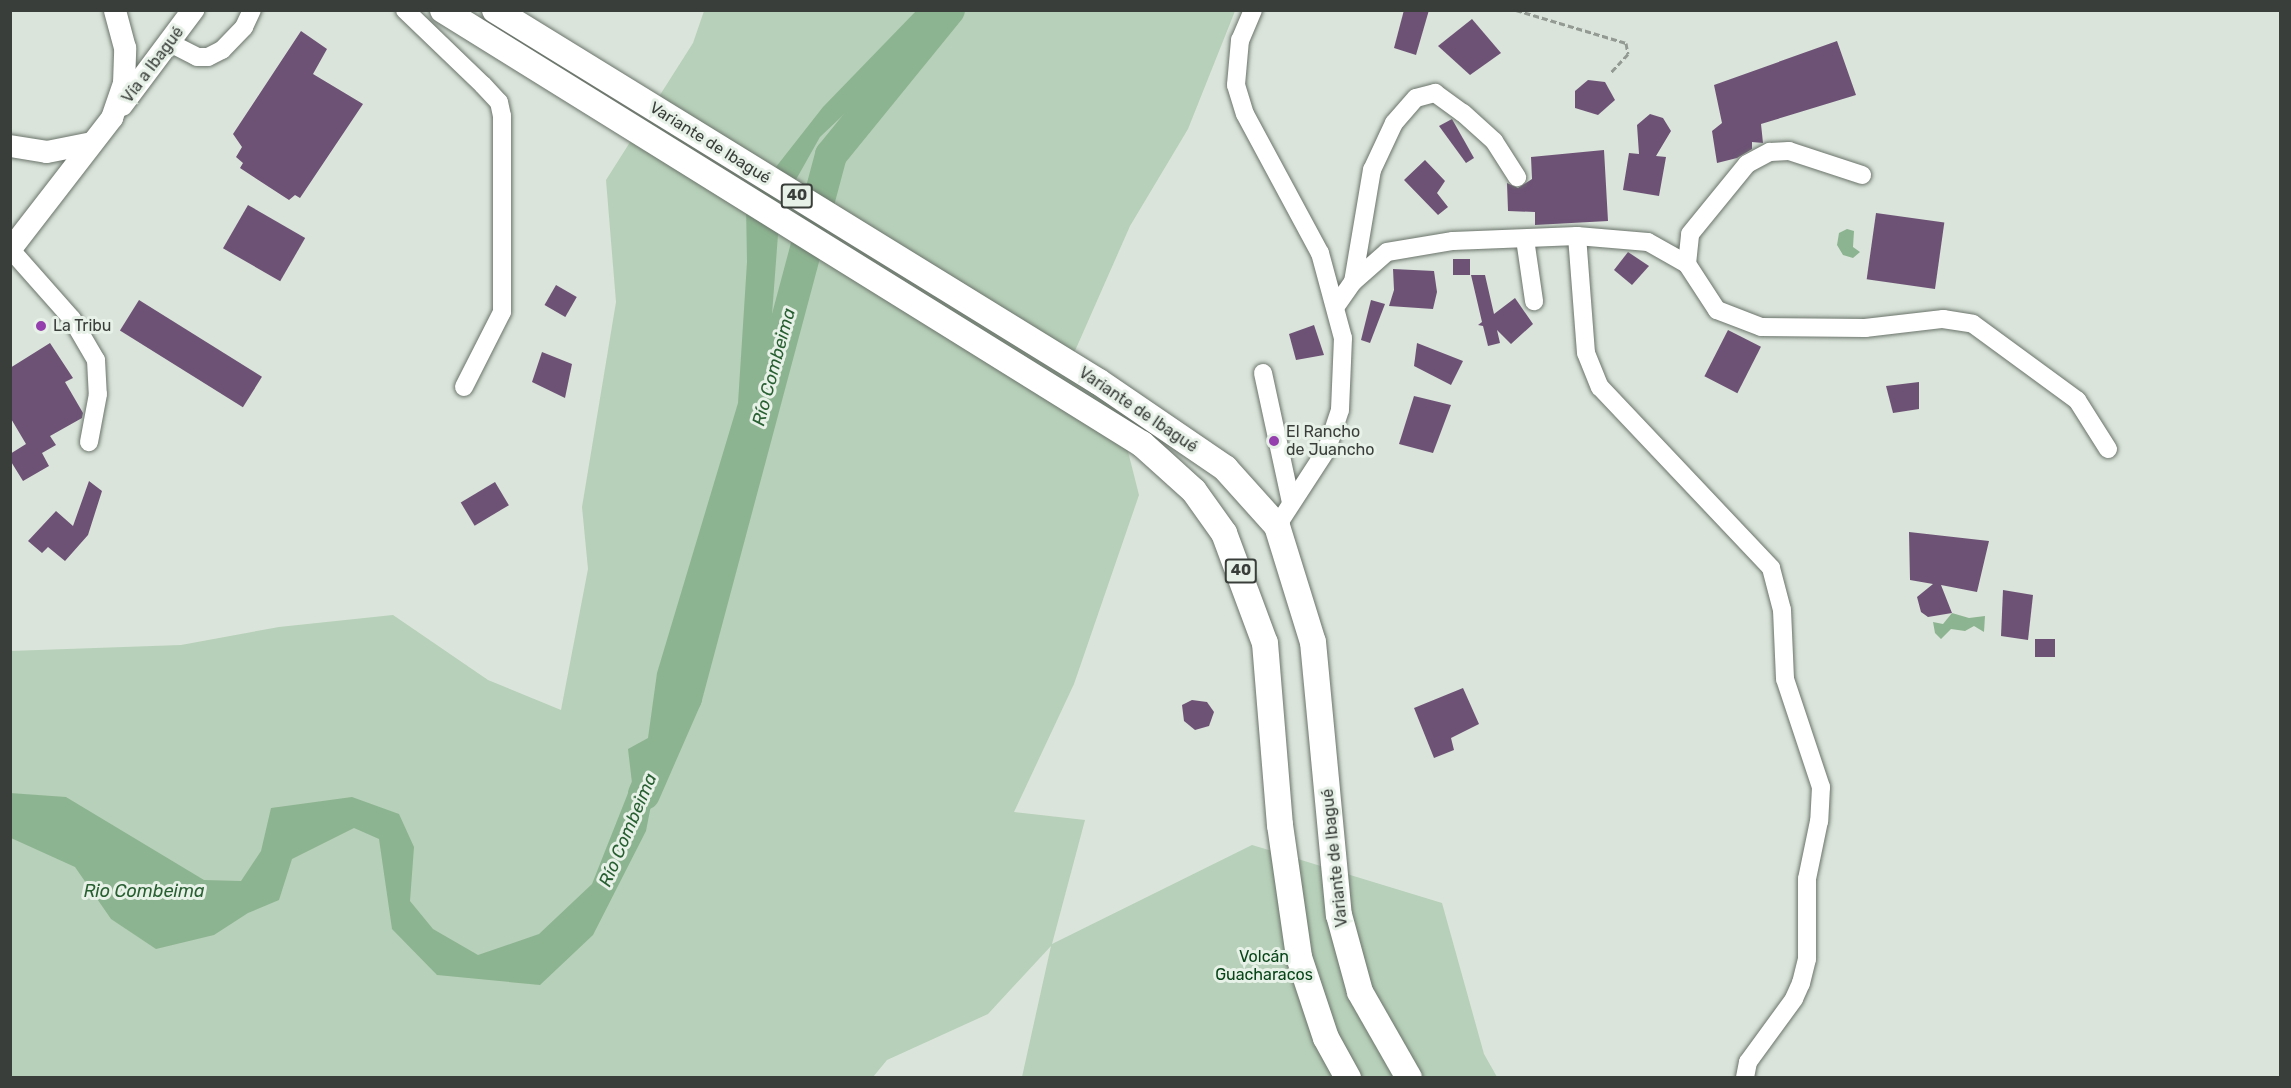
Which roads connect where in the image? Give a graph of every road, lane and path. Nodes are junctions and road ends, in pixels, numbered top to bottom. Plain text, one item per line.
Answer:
1 (115, 10) edge
2 (193, 10) edge
3 (252, 10) edge
4 (405, 10) edge
5 (443, 10) edge
6 (495, 10) edge
7 (1253, 10) edge
8 (1516, 10) edge
9 (170, 43) junction
10 (1610, 74) dead end
11 (112, 118) junction
12 (92, 143) junction
13 (10, 146) edge
14 (1862, 175) dead end
15 (1517, 177) dead end
16 (1577, 237) junction
17 (1525, 239) junction
18 (11, 250) edge
19 (1687, 264) junction
20 (1353, 282) junction
21 (1534, 301) dead end
22 (1336, 306) junction
23 (1263, 373) dead end
24 (464, 387) dead end
25 (89, 442) dead end
26 (2108, 449) dead end
27 (1292, 502) junction
28 (1277, 526) junction
29 (1348, 1077) edge
30 (1409, 1077) edge
31 (1744, 1077) edge

1 - 11 main road
2 - 9 main road, Vía a Ibagué
3 - 9 street
4 - 24 street
5 - 29 highway, Variante de Ibagué / 40
6 - 28 highway, Variante de Ibagué / 40
7 - 22 street
8 - 10 path
9 - 11 main road, Vía a Ibagué
11 - 12 main road, Vía a Ibagué
12 - 13 main road
12 - 18 main road
14 - 19 street
15 - 20 street
16 - 17 street
16 - 19 street
16 - 31 street
17 - 20 street
17 - 21 street
18 - 25 street
19 - 26 street
20 - 22 street
22 - 27 street
23 - 27 street
27 - 28 street
28 - 30 highway, Variante de Ibagué / 40

